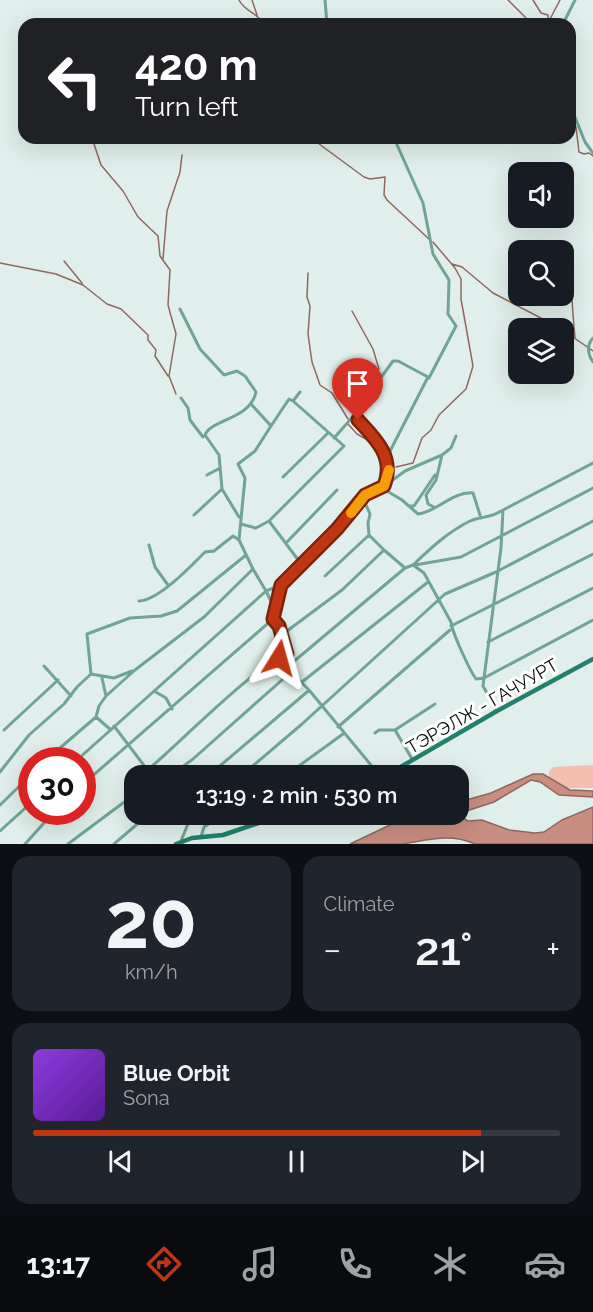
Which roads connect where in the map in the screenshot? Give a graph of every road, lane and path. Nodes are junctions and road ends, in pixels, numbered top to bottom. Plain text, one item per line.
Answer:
1 (325, 0) edge
2 (575, 0) edge
3 (326, 18) edge
4 (566, 18) edge
5 (576, 120) edge
6 (397, 144) edge
7 (593, 153) edge
8 (180, 309) dead end
9 (593, 338) edge
10 (593, 362) edge
11 (429, 378) junction
12 (300, 392) dead end
13 (181, 398) dead end
14 (293, 401) junction
15 (251, 404) junction
16 (351, 420) junction
17 (271, 426) junction
18 (328, 433) junction
19 (456, 436) dead end
20 (334, 438) junction
21 (206, 440) junction
22 (442, 455) junction
23 (387, 458) junction
24 (593, 464) edge
25 (220, 468) junction
26 (436, 474) junction
27 (207, 476) dead end
28 (283, 477) dead end
29 (383, 487) junction
30 (593, 488) edge
31 (222, 489) junction
32 (337, 490) dead end
33 (363, 498) junction
34 (409, 506) junction
35 (436, 508) junction
36 (503, 510) junction
37 (194, 515) dead end
38 (240, 518) junction
39 (481, 518) junction
40 (269, 521) junction
41 (593, 521) edge
42 (240, 524) junction
43 (369, 535) junction
44 (500, 537) junction
45 (239, 540) junction
46 (286, 543) junction
47 (149, 545) dead end
48 (384, 550) junction
49 (593, 554) edge
50 (246, 555) junction
51 (413, 565) junction
52 (302, 566) junction
53 (405, 568) junction
54 (254, 569) junction
55 (496, 572) junction
56 (325, 576) dead end
57 (428, 582) junction
58 (168, 585) junction
59 (281, 585) junction
60 (593, 588) edge
61 (266, 591) junction
62 (438, 600) junction
63 (139, 601) dead end
64 (492, 604) junction
65 (276, 613) junction
66 (273, 619) junction
67 (593, 620) edge
68 (451, 628) junction
69 (282, 634) junction
70 (487, 642) junction
71 (287, 654) junction
72 (593, 659) edge
73 (291, 663) junction
74 (44, 666) dead end
75 (135, 670) junction
76 (291, 672) junction
77 (92, 674) junction
78 (102, 678) junction
79 (484, 678) junction
80 (58, 680) junction
81 (302, 682) junction
82 (309, 690) junction
83 (154, 691) junction
84 (71, 696) junction
85 (106, 696) junction
86 (435, 704) dead end
87 (321, 705) junction
88 (172, 709) junction
89 (497, 711) junction
90 (96, 717) junction
91 (114, 726) junction
92 (338, 727) junction
93 (4, 730) dead end
94 (111, 730) junction
95 (395, 730) junction
96 (375, 733) dead end
97 (343, 734) junction
98 (130, 746) junction
99 (61, 747) edge
100 (92, 747) edge
101 (413, 761) junction
102 (144, 765) edge
103 (160, 765) edge
104 (184, 765) edge
105 (221, 765) edge
106 (253, 765) edge
107 (300, 765) edge
108 (370, 765) edge
109 (406, 765) edge
110 (0, 772) edge
111 (96, 774) edge
112 (18, 788) edge
113 (124, 802) edge
114 (0, 805) edge
115 (18, 815) edge
116 (42, 825) edge
117 (136, 825) edge
118 (186, 825) edge
119 (207, 825) edge
120 (253, 825) edge
121 (0, 831) edge
122 (201, 837) junction
123 (178, 843) edge
124 (25, 844) edge
125 (68, 844) edge
126 (114, 844) edge

1 - 3 street
2 - 4 street
5 - 7 street
6 - 11 street
8 - 15 street
9 - 10 street
11 - 16 street
11 - 23 street
12 - 14 street
13 - 21 street
14 - 17 street
14 - 18 street
15 - 17 street
15 - 21 street
16 - 20 street
16 - 23 street
17 - 38 street
18 - 20 street
18 - 28 street
19 - 22 street
20 - 40 street
21 - 25 street
22 - 26 street
22 - 29 street
23 - 29 street
24 - 36 street
25 - 27 street
25 - 31 street
26 - 34 street
26 - 35 street
29 - 33 street
29 - 34 street
30 - 44 street
31 - 37 street
31 - 38 street
32 - 46 street
33 - 43 street
33 - 52 street
34 - 35 street
35 - 39 street
36 - 39 street
36 - 44 street
38 - 42 street
39 - 51 street
40 - 42 street
40 - 46 street
41 - 55 street
42 - 45 street
43 - 48 street
43 - 56 street
44 - 51 street
44 - 55 street
45 - 50 street
45 - 58 street
46 - 52 street
47 - 58 street
48 - 53 street
48 - 69 street
49 - 64 street
50 - 54 street
50 - 77 street
51 - 53 street
51 - 57 street
52 - 59 street
53 - 73 street
54 - 61 street
54 - 75 street
55 - 62 street
55 - 64 street
57 - 62 street
57 - 81 street
58 - 63 street
59 - 61 street
59 - 65 street
60 - 70 street
61 - 65 street
61 - 83 street
62 - 68 street
62 - 87 street
64 - 68 street
64 - 70 street
65 - 66 street
66 - 69 street
66 - 88 street
67 - 79 street
68 - 79 street
68 - 92 street
69 - 71 street
70 - 79 street
71 - 73 street
71 - 103 street
72 - 89 main road, ТЭРЭЛЖ - ГАЧУУРТ
73 - 76 street
74 - 80 street
75 - 78 street
75 - 85 street
76 - 81 street
76 - 104 street
77 - 78 street
77 - 84 street
78 - 85 street
79 - 89 street
80 - 84 street
80 - 93 street
81 - 82 street
82 - 87 street
82 - 105 street
83 - 88 street
83 - 91 street
84 - 110 street
85 - 90 street
86 - 95 street
87 - 92 street
87 - 106 street
88 - 98 street
89 - 101 main road, ТЭРЭЛЖ - ГАЧУУРТ
90 - 94 street
90 - 99 street
91 - 94 street
91 - 98 street
92 - 97 street
94 - 100 street
95 - 96 street
95 - 101 street
97 - 107 street
97 - 108 street
98 - 102 street
98 - 111 street
101 - 109 main road, ТЭРЭЛЖ - ГАЧУУРТ
112 - 114 street
113 - 125 street
115 - 121 street
116 - 124 street
117 - 126 street
118 - 123 street
119 - 122 street
120 - 122 main road
122 - 123 main road

